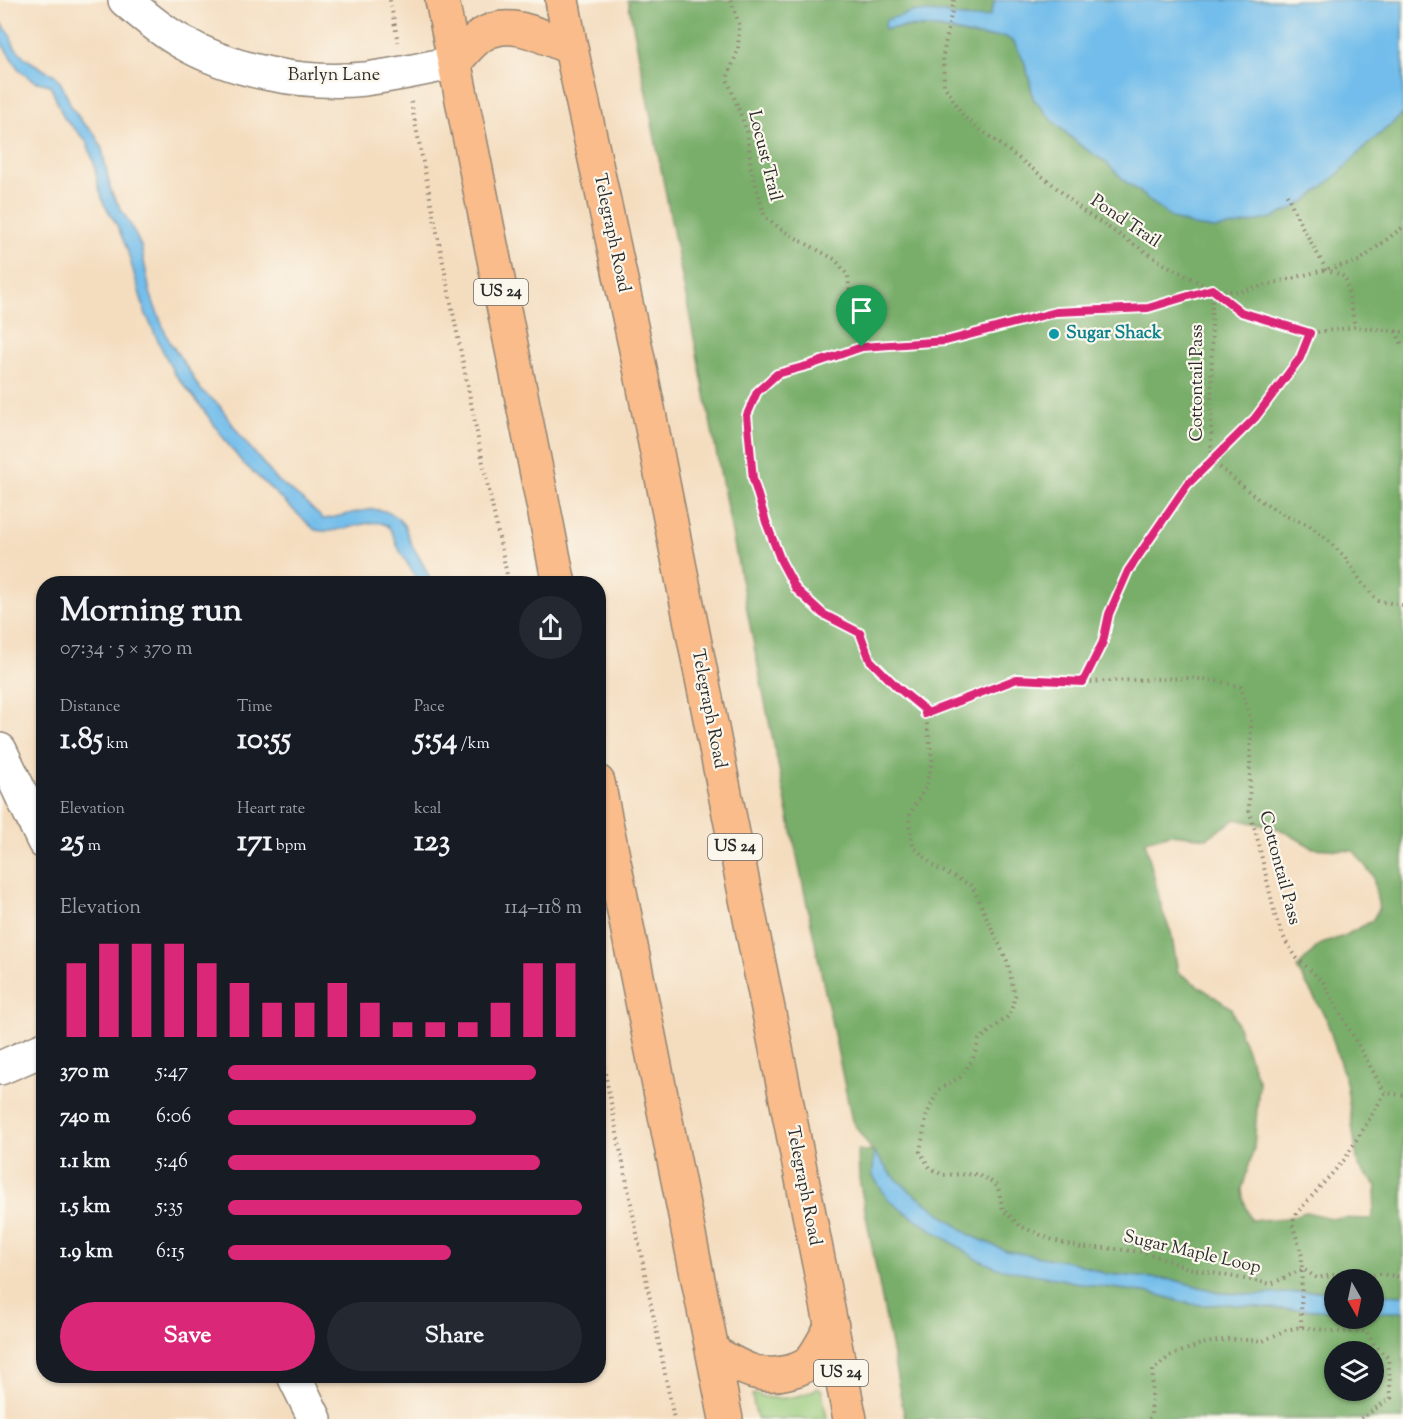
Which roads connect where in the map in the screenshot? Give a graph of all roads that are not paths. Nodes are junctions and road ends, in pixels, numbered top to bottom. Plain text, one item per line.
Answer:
1 (125, 0) edge
2 (442, 0) edge
3 (562, 0) edge
4 (571, 48) junction
5 (455, 62) junction
6 (557, 576) edge
7 (0, 750) edge
8 (606, 822) edge
9 (36, 825) edge
10 (36, 1052) edge
11 (0, 1068) edge
12 (832, 1326) junction
13 (713, 1352) junction
14 (297, 1383) edge
15 (315, 1419) edge
16 (726, 1419) edge
17 (850, 1419) edge

1 - 5 street, Barlyn Lane
2 - 5 highway, US 24
3 - 4 highway, Telegraph Road / US 24
4 - 5 highway
4 - 12 highway, Telegraph Road / US 24
5 - 6 highway, US 24
7 - 9 street
8 - 13 highway
10 - 11 street
12 - 13 highway
12 - 17 highway, Telegraph Road / US 24
13 - 16 highway
14 - 15 street

